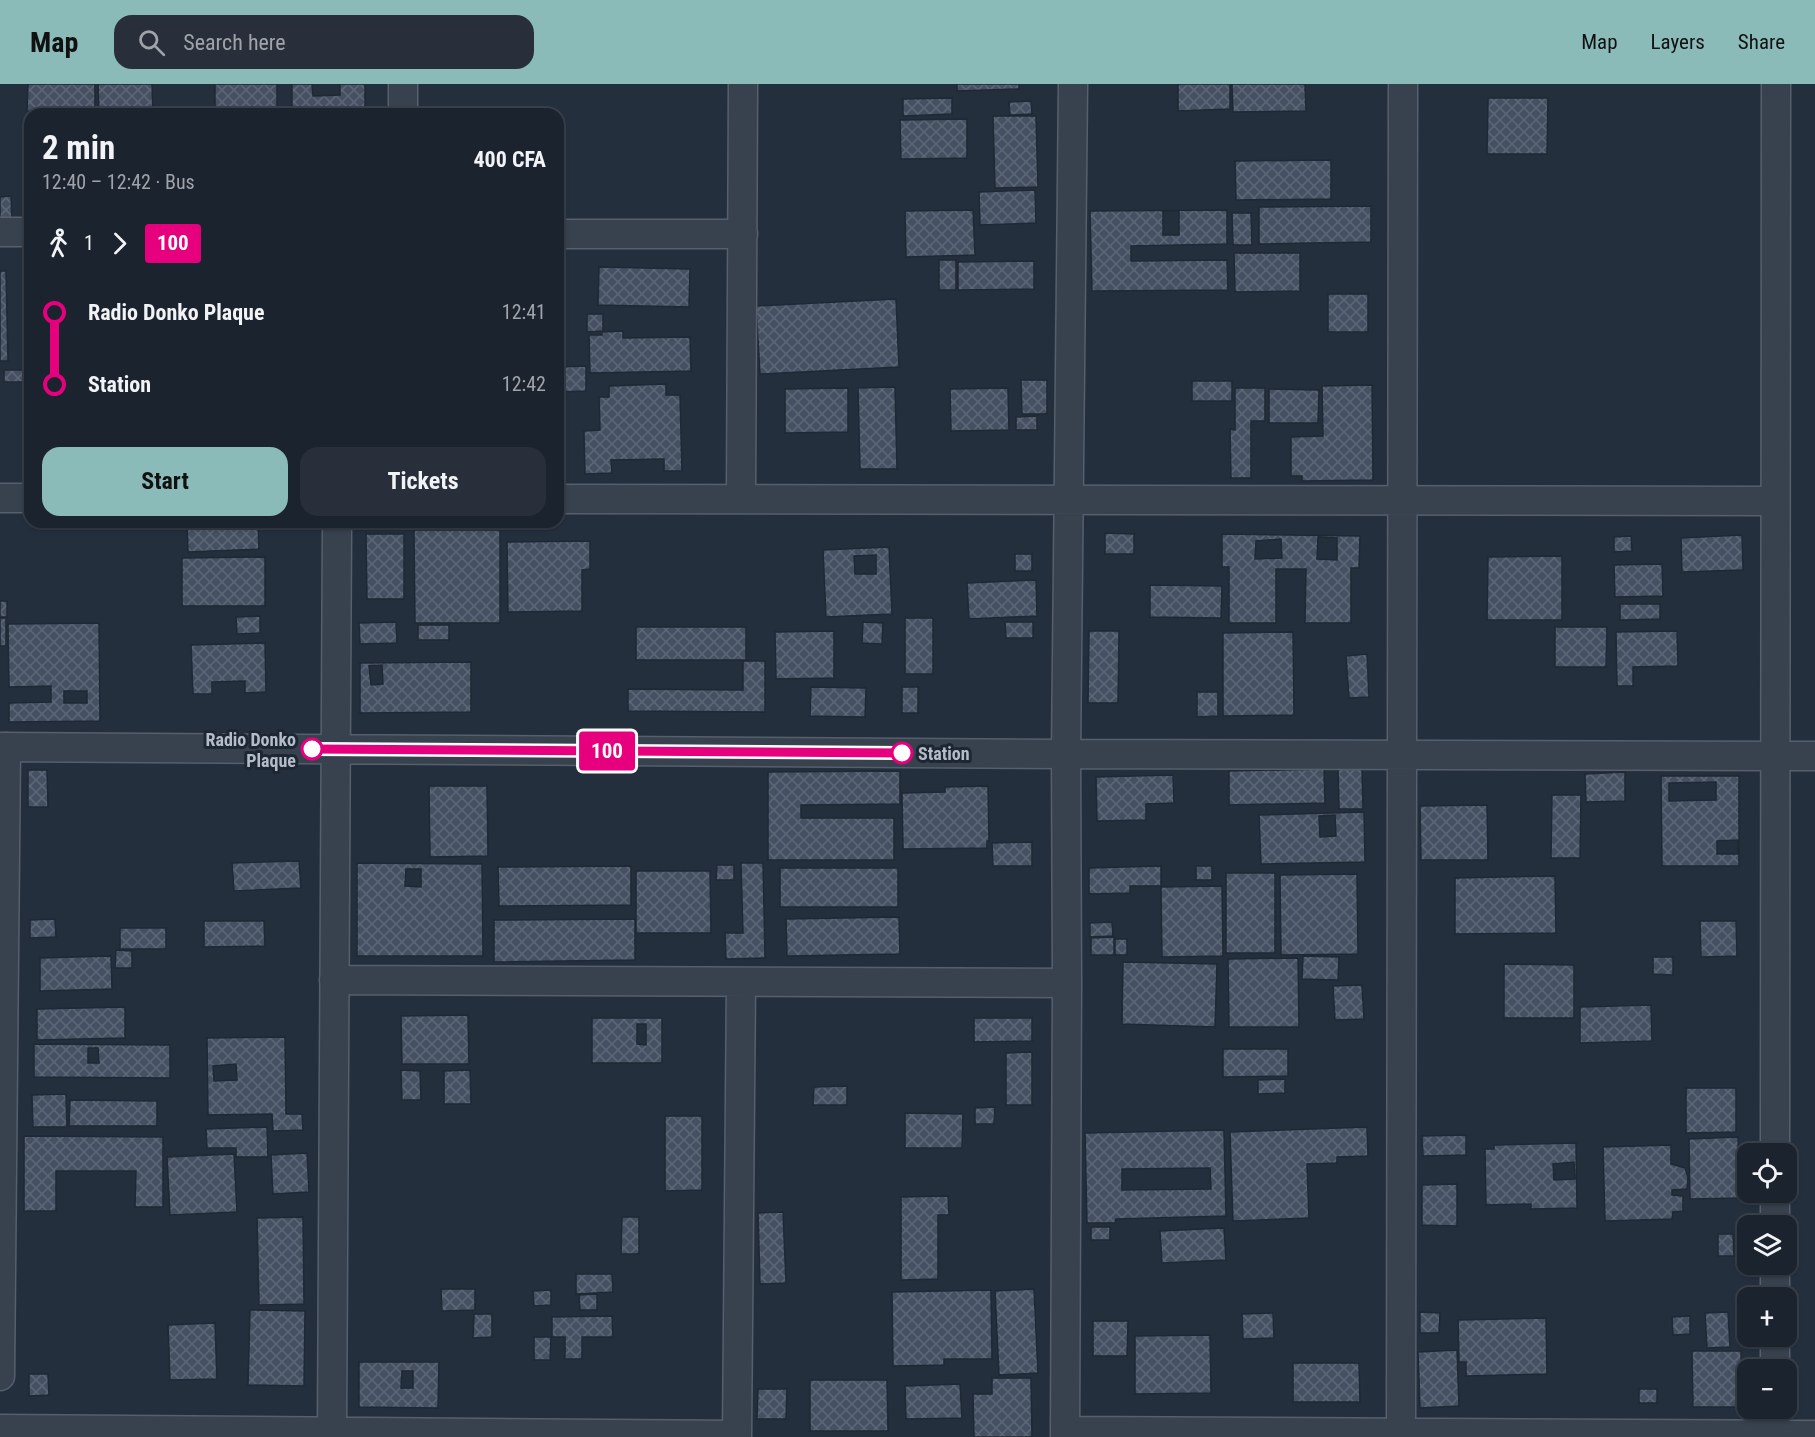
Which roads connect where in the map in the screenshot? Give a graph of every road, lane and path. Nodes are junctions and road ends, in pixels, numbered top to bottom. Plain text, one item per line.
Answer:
1 (403, 84) edge
2 (743, 84) edge
3 (1073, 84) edge
4 (1403, 84) edge
5 (1776, 84) edge
6 (403, 108) edge
7 (0, 232) edge
8 (24, 232) edge
9 (564, 234) edge
10 (742, 234) junction
11 (0, 498) edge
12 (24, 498) edge
13 (564, 499) edge
14 (741, 499) junction
15 (1070, 500) junction
16 (1402, 500) junction
17 (1775, 501) junction
18 (337, 528) edge
19 (3, 747) edge
20 (336, 749) junction
21 (1066, 754) junction
22 (1402, 755) junction
23 (1776, 756) junction
24 (1815, 756) edge
25 (2, 952) edge
26 (334, 980) junction
27 (741, 982) junction
28 (1067, 983) junction
29 (1775, 1143) edge
30 (1, 1189) edge
31 (0, 1376) edge
32 (1775, 1422) edge
33 (0, 1429) edge
34 (332, 1431) junction
35 (1065, 1434) edge
36 (1401, 1435) edge
37 (1815, 1435) edge
38 (737, 1436) edge

1 - 6 street
2 - 10 street
3 - 15 street
4 - 16 street
5 - 17 street
7 - 8 street
9 - 10 street
10 - 14 street
11 - 12 street
13 - 14 street
14 - 15 street
15 - 16 street
15 - 21 street
16 - 17 street
16 - 22 street
17 - 23 street
18 - 20 street
19 - 20 street
19 - 25 street
20 - 21 street
20 - 26 street
21 - 22 street
21 - 28 street
22 - 23 street
22 - 36 street
23 - 24 street
23 - 29 street
25 - 30 street
26 - 27 street
26 - 34 street
27 - 28 street
27 - 38 street
28 - 35 street
30 - 31 street
32 - 36 street
32 - 37 street
33 - 34 street
34 - 38 street
35 - 36 street

